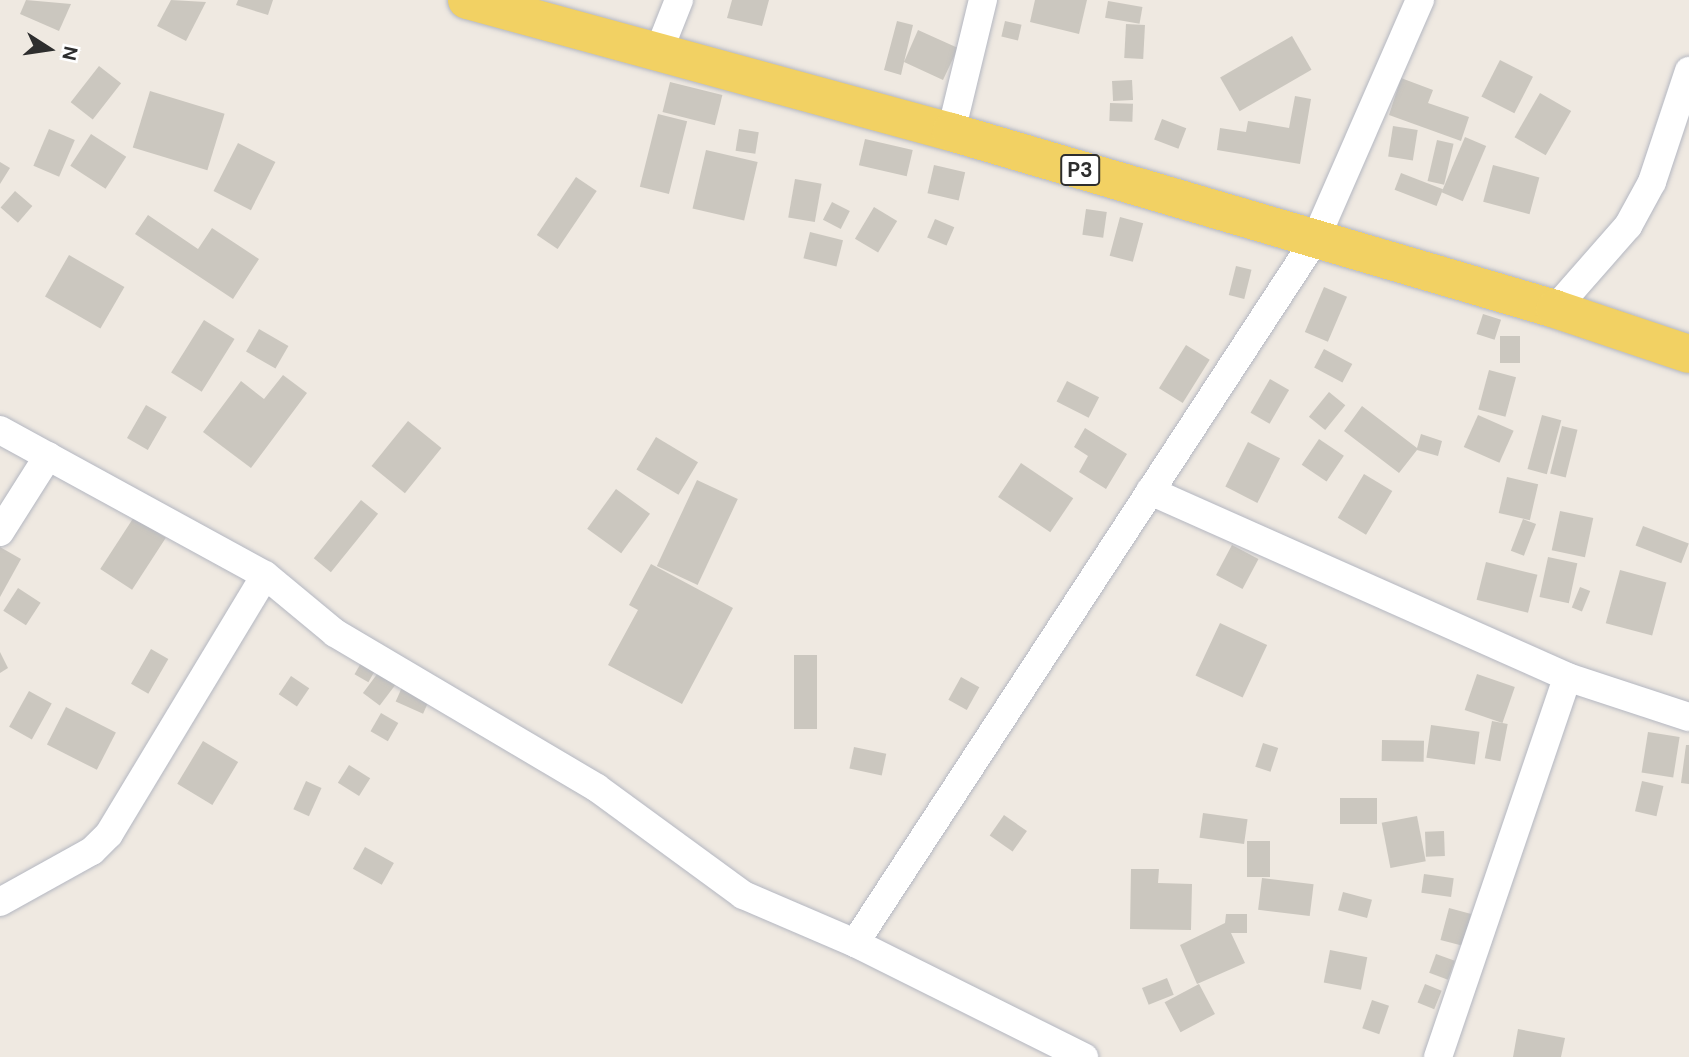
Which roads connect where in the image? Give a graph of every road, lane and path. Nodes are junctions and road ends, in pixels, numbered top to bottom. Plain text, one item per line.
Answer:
1 (467, 0) edge
2 (680, 0) edge
3 (983, 0) edge
4 (1420, 0) edge
5 (658, 53) junction
6 (1689, 71) edge
7 (951, 132) junction
8 (1316, 238) junction
9 (1555, 309) junction
10 (1689, 354) edge
11 (0, 430) edge
12 (48, 456) junction
13 (1150, 491) junction
14 (0, 532) edge
15 (265, 575) junction
16 (1567, 677) junction
17 (1689, 717) edge
18 (0, 902) edge
19 (855, 943) junction
20 (1084, 1057) edge
21 (1438, 1057) edge

1 - 5 main road, P3
2 - 5 street
3 - 7 street
4 - 8 street
5 - 7 main road, P3
6 - 9 street
7 - 8 main road, P3
8 - 9 main road, P3
8 - 13 street
9 - 10 main road, P3
11 - 12 street
12 - 14 street
12 - 15 street
13 - 16 street
13 - 19 street
15 - 18 street
15 - 19 street
16 - 17 street
16 - 21 street
19 - 20 street

